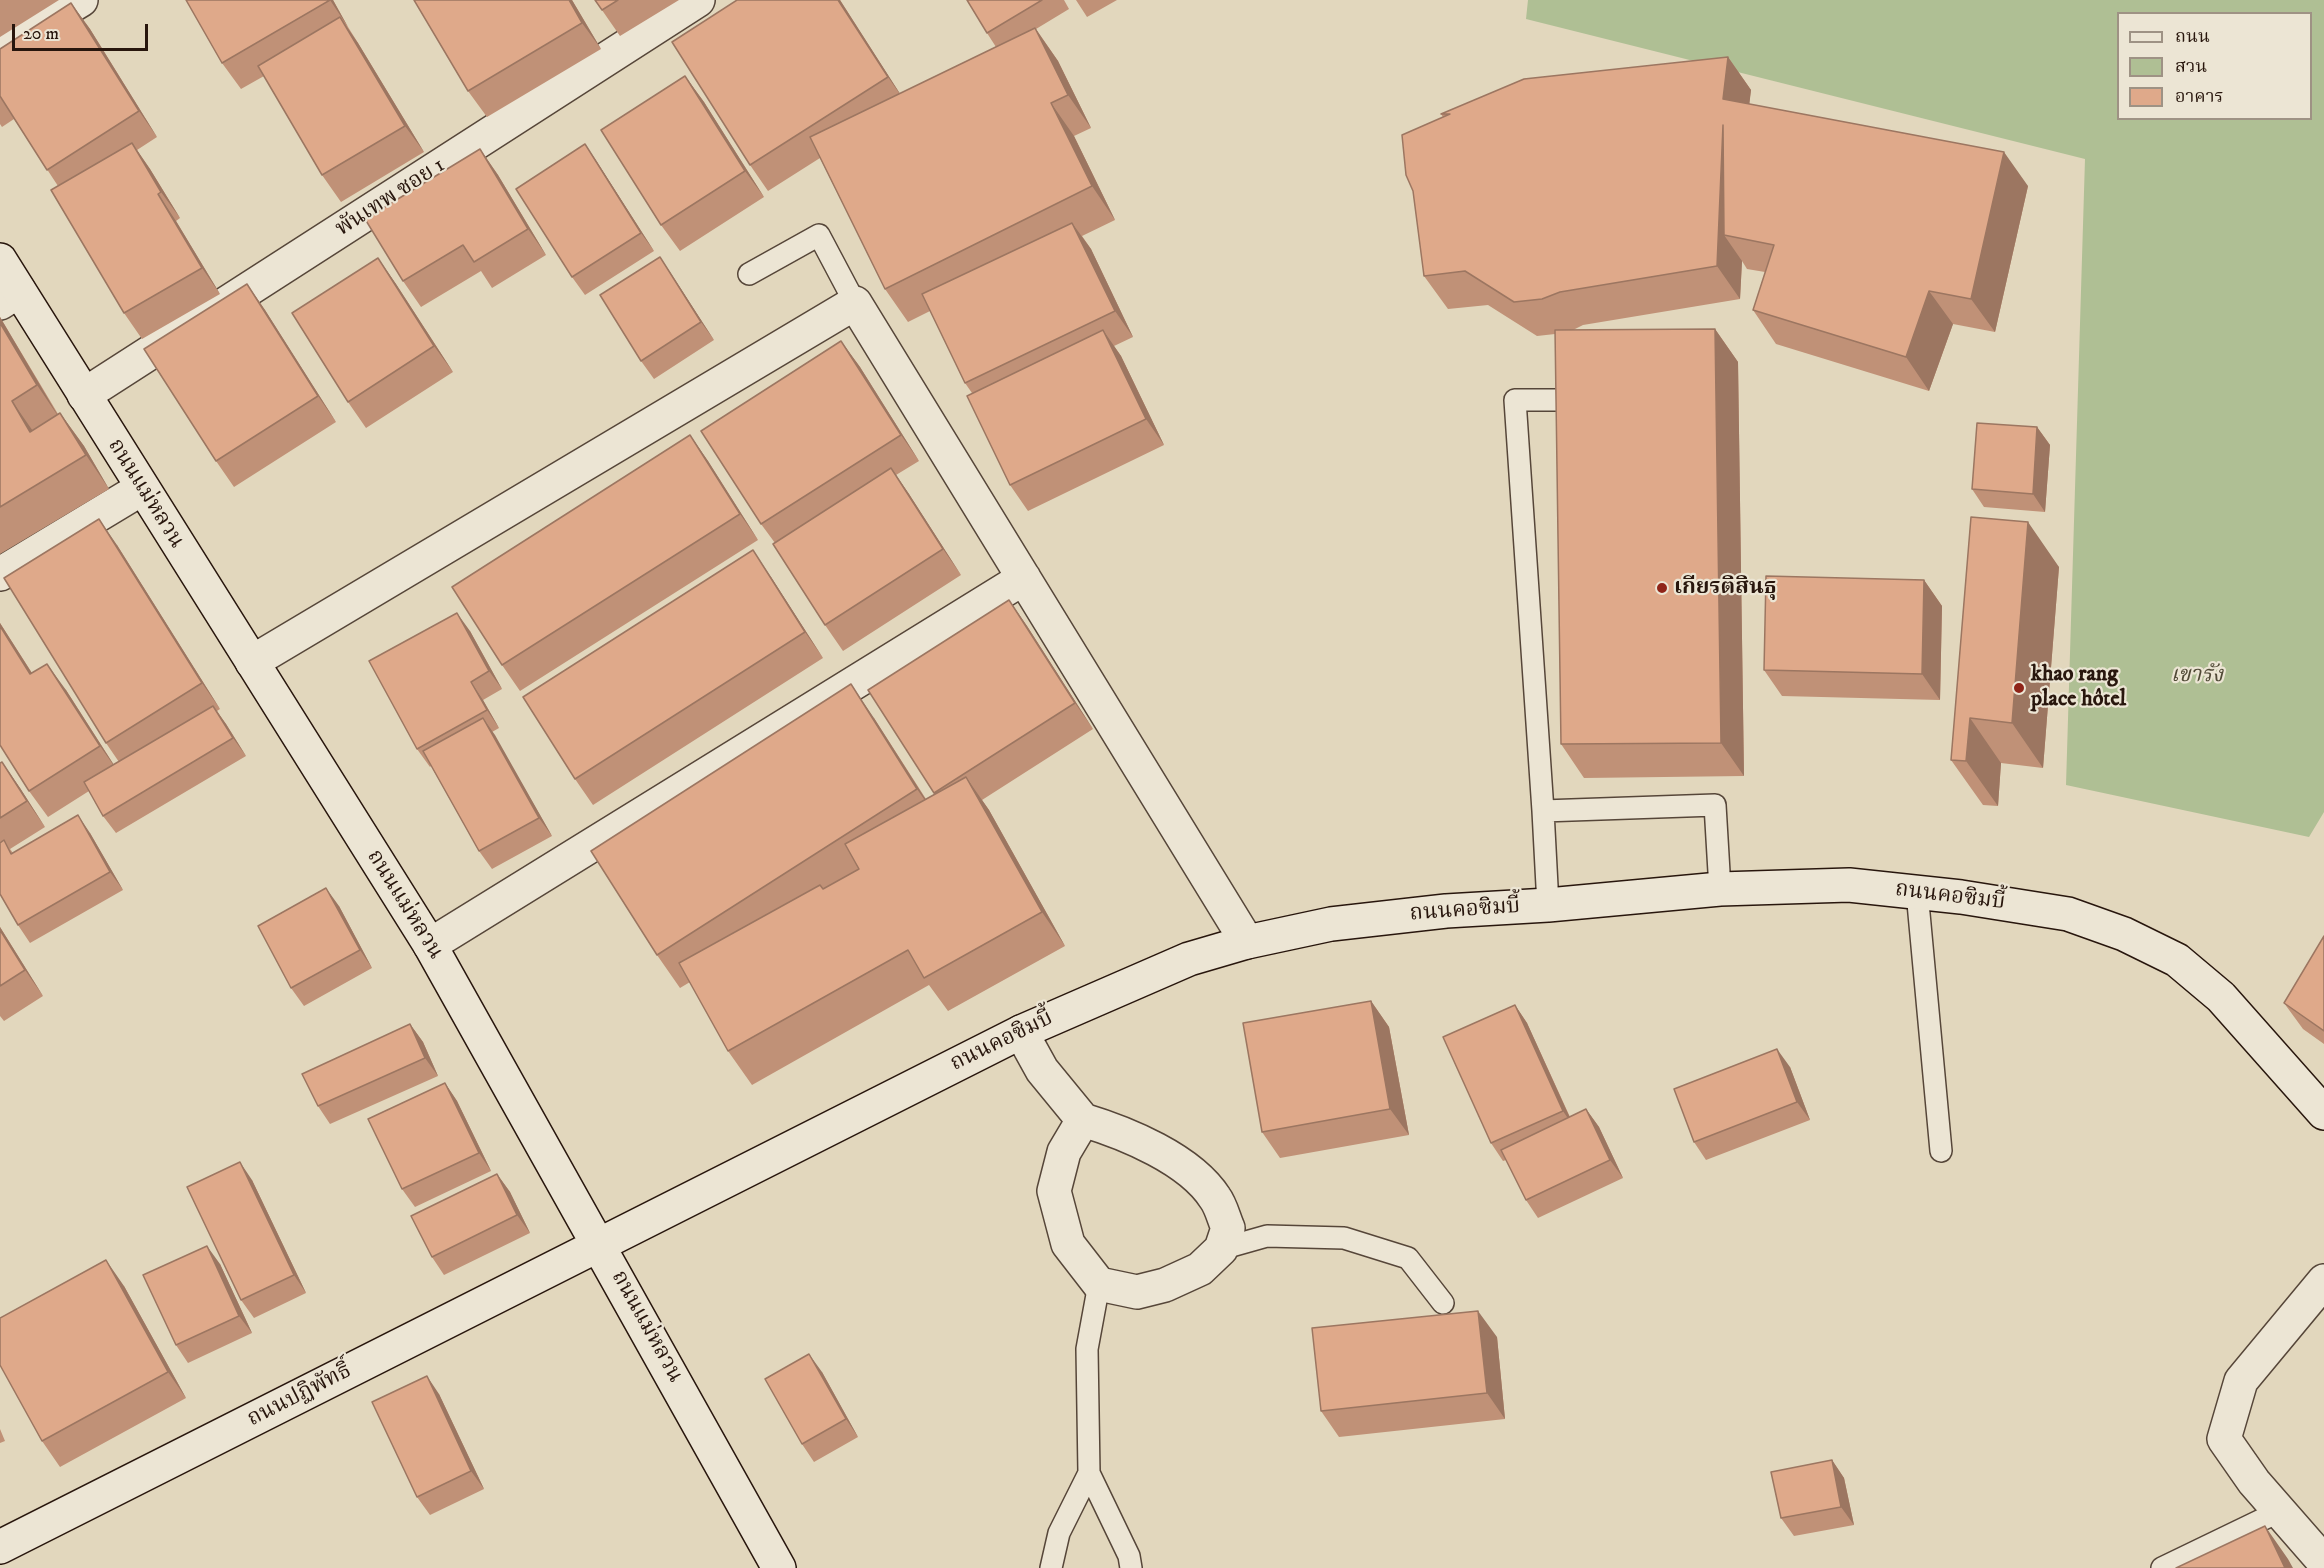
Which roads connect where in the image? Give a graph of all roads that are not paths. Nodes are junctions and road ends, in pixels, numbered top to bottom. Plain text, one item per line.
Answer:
1 (81, 0) edge
2 (698, 0) edge
3 (0, 49) edge
4 (0, 260) edge
5 (749, 274) dead end
6 (10, 297) edge
7 (855, 303) junction
8 (84, 395) junction
9 (1579, 400) edge
10 (141, 489) junction
11 (0, 574) edge
12 (1024, 578) junction
13 (252, 662) junction
14 (1543, 811) junction
15 (1720, 889) junction
16 (1917, 892) junction
17 (1548, 905) junction
18 (1247, 942) junction
19 (430, 945) junction
20 (1021, 1032) junction
21 (2324, 1113) edge
22 (1083, 1120) junction
23 (1941, 1150) dead end
24 (599, 1244) junction
25 (1221, 1249) junction
26 (2324, 1281) edge
27 (1099, 1284) junction
28 (1443, 1303) dead end
29 (1089, 1473) junction
30 (2280, 1511) junction
31 (0, 1547) edge
32 (2324, 1562) edge
33 (779, 1568) edge
34 (1051, 1568) edge
35 (1131, 1568) edge
36 (2162, 1568) edge

1 - 3 street
2 - 8 street, พันเทพ ซอย 1
4 - 6 street, ถนนแม่หลวน
5 - 7 lane
6 - 8 street, ถนนแม่หลวน
7 - 12 street
7 - 13 street
8 - 10 street, ถนนแม่หลวน
9 - 14 lane
10 - 11 street
10 - 13 street, ถนนแม่หลวน
12 - 18 street
12 - 19 street
13 - 19 street, ถนนแม่หลวน
14 - 15 lane
14 - 17 lane
15 - 16 street, ถนนคอซิมบี้
15 - 17 street, ถนนคอซิมบี้
16 - 21 street, ถนนคอซิมบี้
16 - 23 lane
17 - 18 street, ถนนคอซิมบี้
18 - 20 street, ถนนคอซิมบี้
19 - 24 street, ถนนแม่หลวน
20 - 22 street
20 - 24 street, ถนนคอซิมบี้
22 - 25 street
22 - 27 street
24 - 31 street, ถนนปฏิพัทธิ์
24 - 33 street, ถนนแม่หลวน
25 - 27 street
25 - 28 lane
26 - 30 street
27 - 29 lane
29 - 34 lane
29 - 35 lane
30 - 32 street
30 - 36 lane

